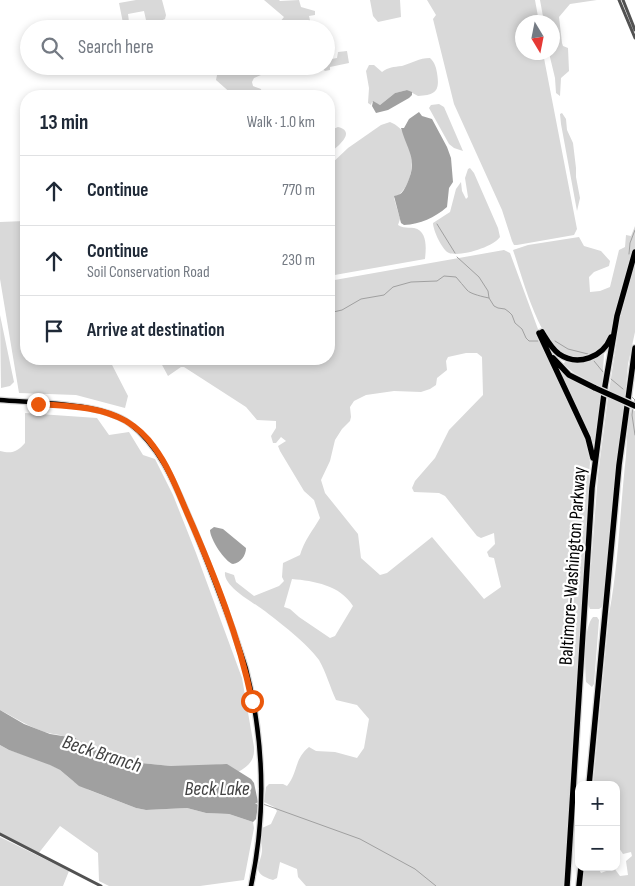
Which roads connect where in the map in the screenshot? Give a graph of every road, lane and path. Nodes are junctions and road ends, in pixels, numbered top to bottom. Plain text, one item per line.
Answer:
1 (619, 0) edge
2 (623, 0) edge
3 (635, 30) edge
4 (635, 38) edge
5 (635, 252) edge
6 (617, 316) junction
7 (541, 332) junction
8 (635, 348) edge
9 (635, 374) edge
10 (628, 397) junction
11 (0, 400) edge
12 (635, 406) edge
13 (592, 488) junction
14 (589, 781) edge
15 (0, 834) edge
16 (581, 871) edge
17 (101, 886) edge
18 (251, 886) edge
19 (567, 886) edge
20 (579, 886) edge

1 - 4 street
2 - 3 street
5 - 6 highway, Baltimore-Washington Parkway
6 - 7 highway
6 - 13 highway, Baltimore-Washington Parkway
7 - 12 highway, bridge
7 - 13 highway
8 - 10 highway, Baltimore-Washington Parkway
9 - 10 highway
10 - 14 highway, Baltimore-Washington Parkway
11 - 18 main road
13 - 19 highway, Baltimore-Washington Parkway
15 - 17 street
16 - 20 highway

